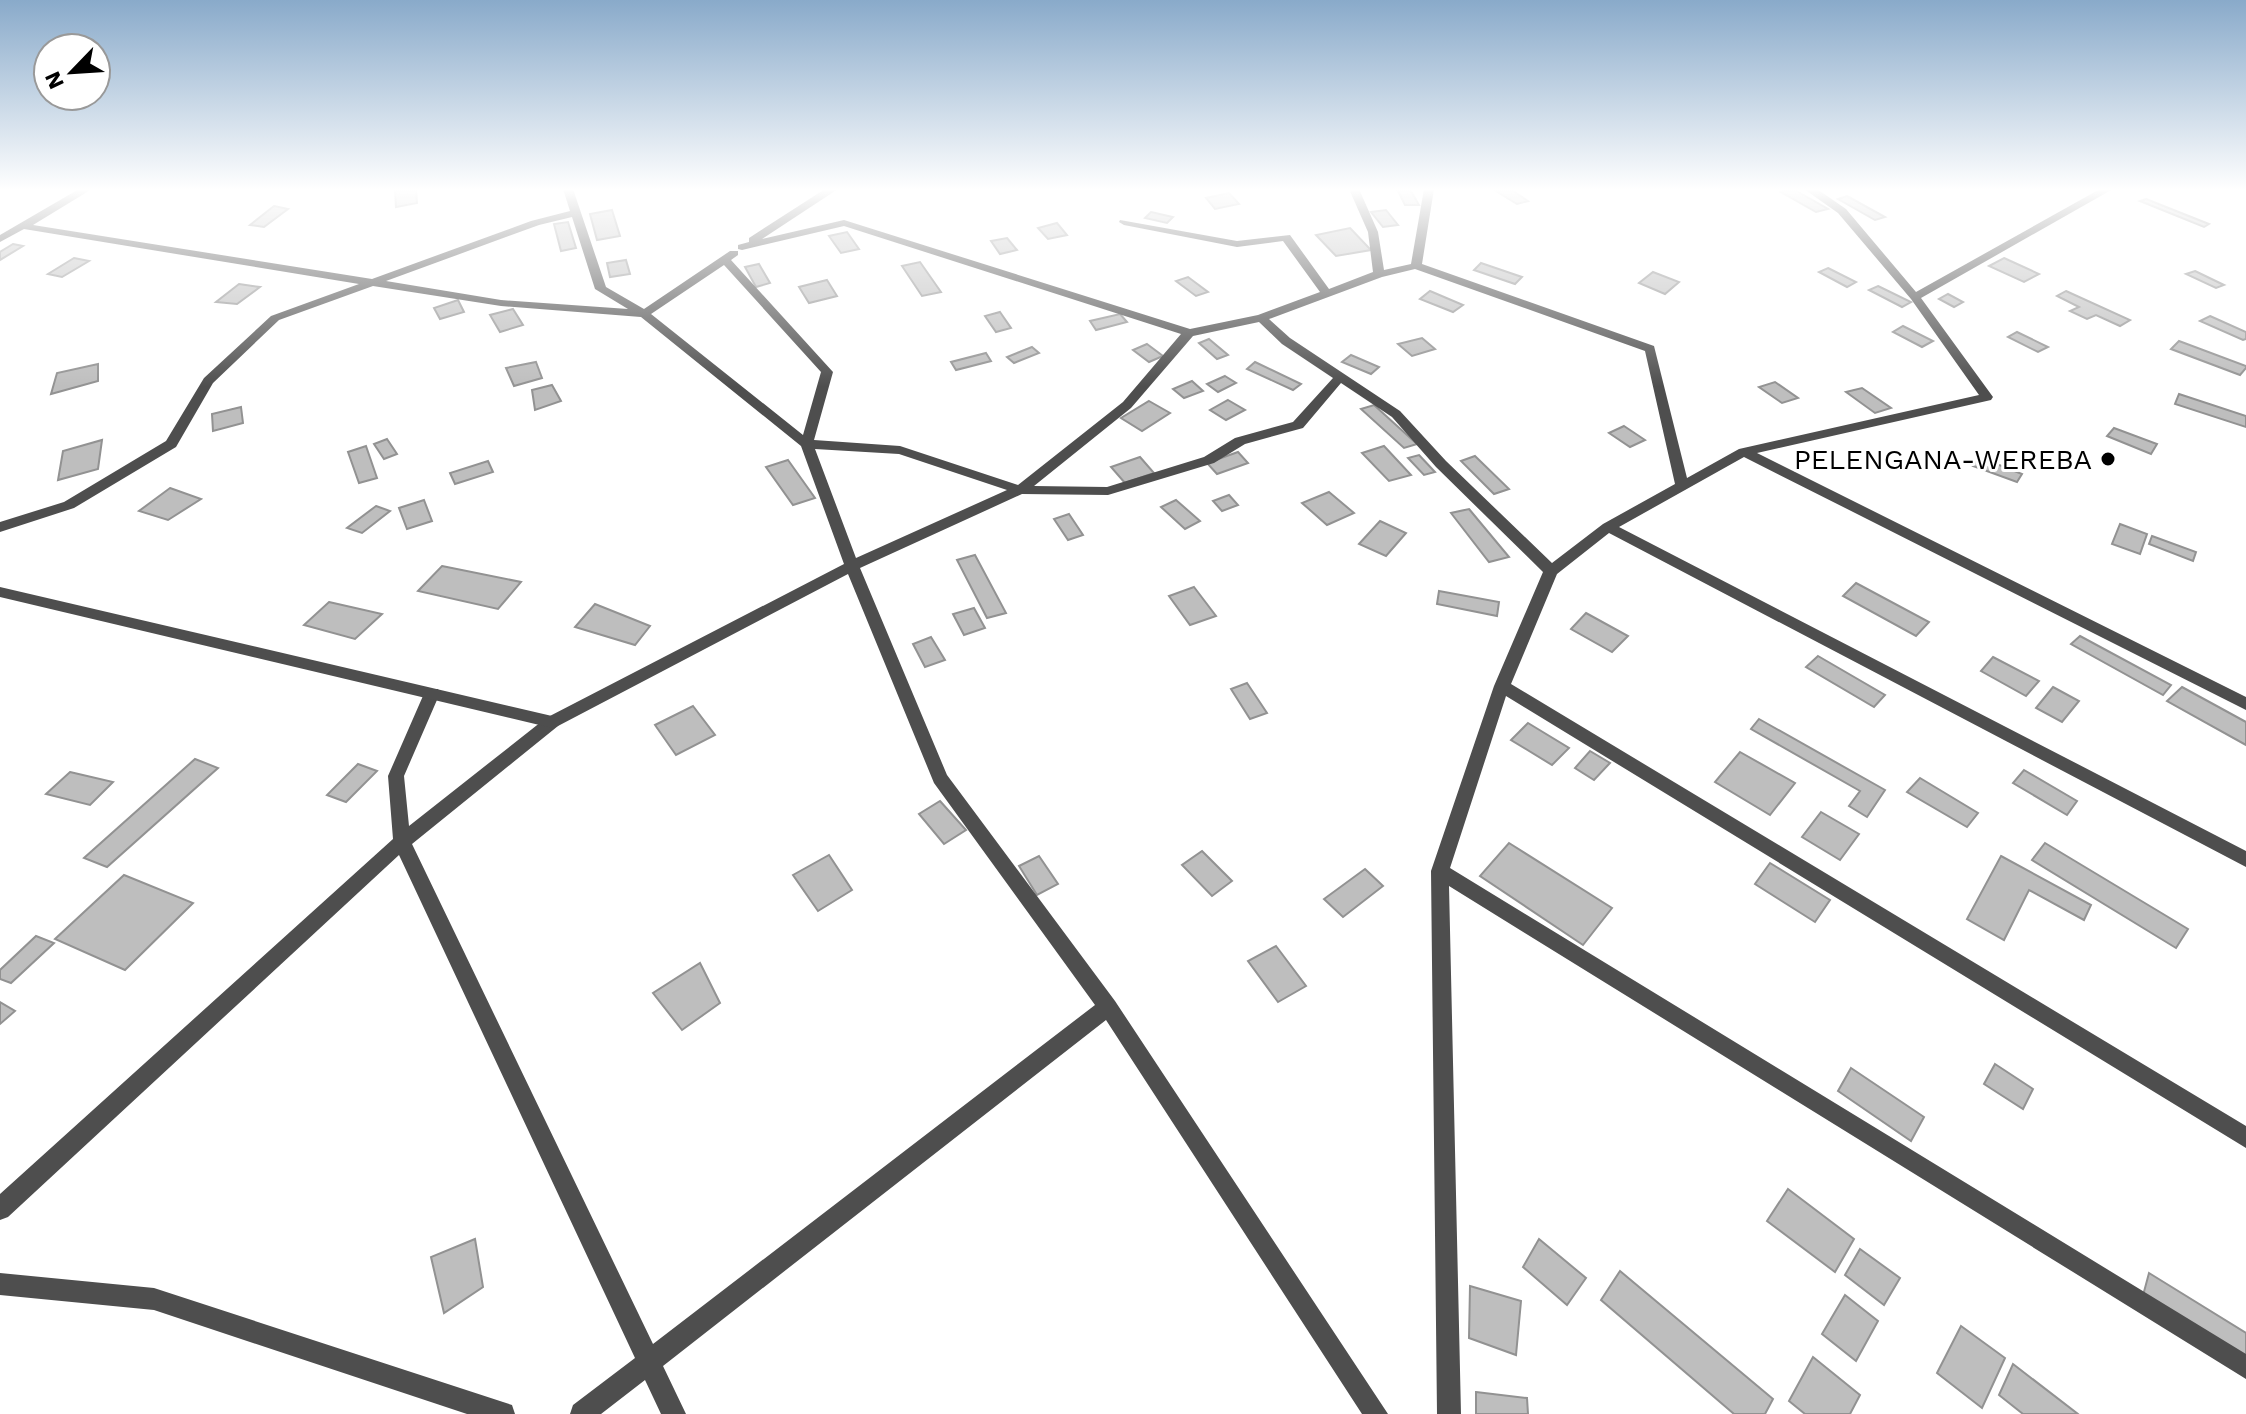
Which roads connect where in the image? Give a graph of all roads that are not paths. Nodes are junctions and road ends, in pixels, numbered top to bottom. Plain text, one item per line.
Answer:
1 (204, 255) edge
2 (448, 255) edge
3 (590, 255) edge
4 (732, 255) edge
5 (944, 255) edge
6 (1299, 255) edge
7 (1376, 255) edge
8 (1418, 255) edge
9 (1879, 255) edge
10 (1990, 255) edge
11 (725, 260) junction
12 (1416, 266) junction
13 (1379, 274) junction
14 (374, 282) junction
15 (1327, 294) junction
16 (1915, 297) junction
17 (644, 314) junction
18 (1261, 318) junction
19 (1189, 333) junction
20 (1341, 376) junction
21 (807, 444) junction
22 (1744, 452) junction
23 (1682, 486) junction
24 (1020, 490) junction
25 (0, 527) edge
26 (1608, 527) junction
27 (852, 566) junction
28 (1551, 571) junction
29 (0, 592) edge
30 (1502, 686) junction
31 (432, 693) junction
32 (2246, 704) edge
33 (552, 722) junction
34 (402, 842) junction
35 (2246, 860) edge
36 (1440, 871) junction
37 (1108, 1007) junction
38 (2246, 1138) edge
39 (0, 1209) edge
40 (0, 1284) edge
41 (649, 1361) junction
42 (2246, 1367) edge
43 (503, 1414) edge
44 (582, 1414) edge
45 (674, 1414) edge
46 (1376, 1414) edge
47 (1449, 1414) edge

1 - 14 street
2 - 14 street
3 - 17 street
4 - 11 street
5 - 19 street
6 - 15 street
7 - 13 street
8 - 12 street
9 - 16 street
10 - 16 street
11 - 17 street
11 - 21 street
12 - 13 street
12 - 23 street
13 - 15 street
14 - 17 street
14 - 25 street
15 - 18 street
16 - 22 street
17 - 21 street
18 - 19 street
18 - 20 street
19 - 24 street
20 - 24 street
20 - 28 street
21 - 24 street
21 - 27 street
22 - 23 street
22 - 32 street
23 - 26 street
24 - 27 street
26 - 28 street
26 - 35 street
27 - 33 street
27 - 37 street
28 - 30 street
29 - 31 street
30 - 36 street
30 - 38 street
31 - 33 street
31 - 34 street
33 - 34 street
34 - 39 street
34 - 41 street
36 - 42 street
36 - 47 street
37 - 41 street
37 - 46 street
40 - 43 street
41 - 44 street
41 - 45 street

